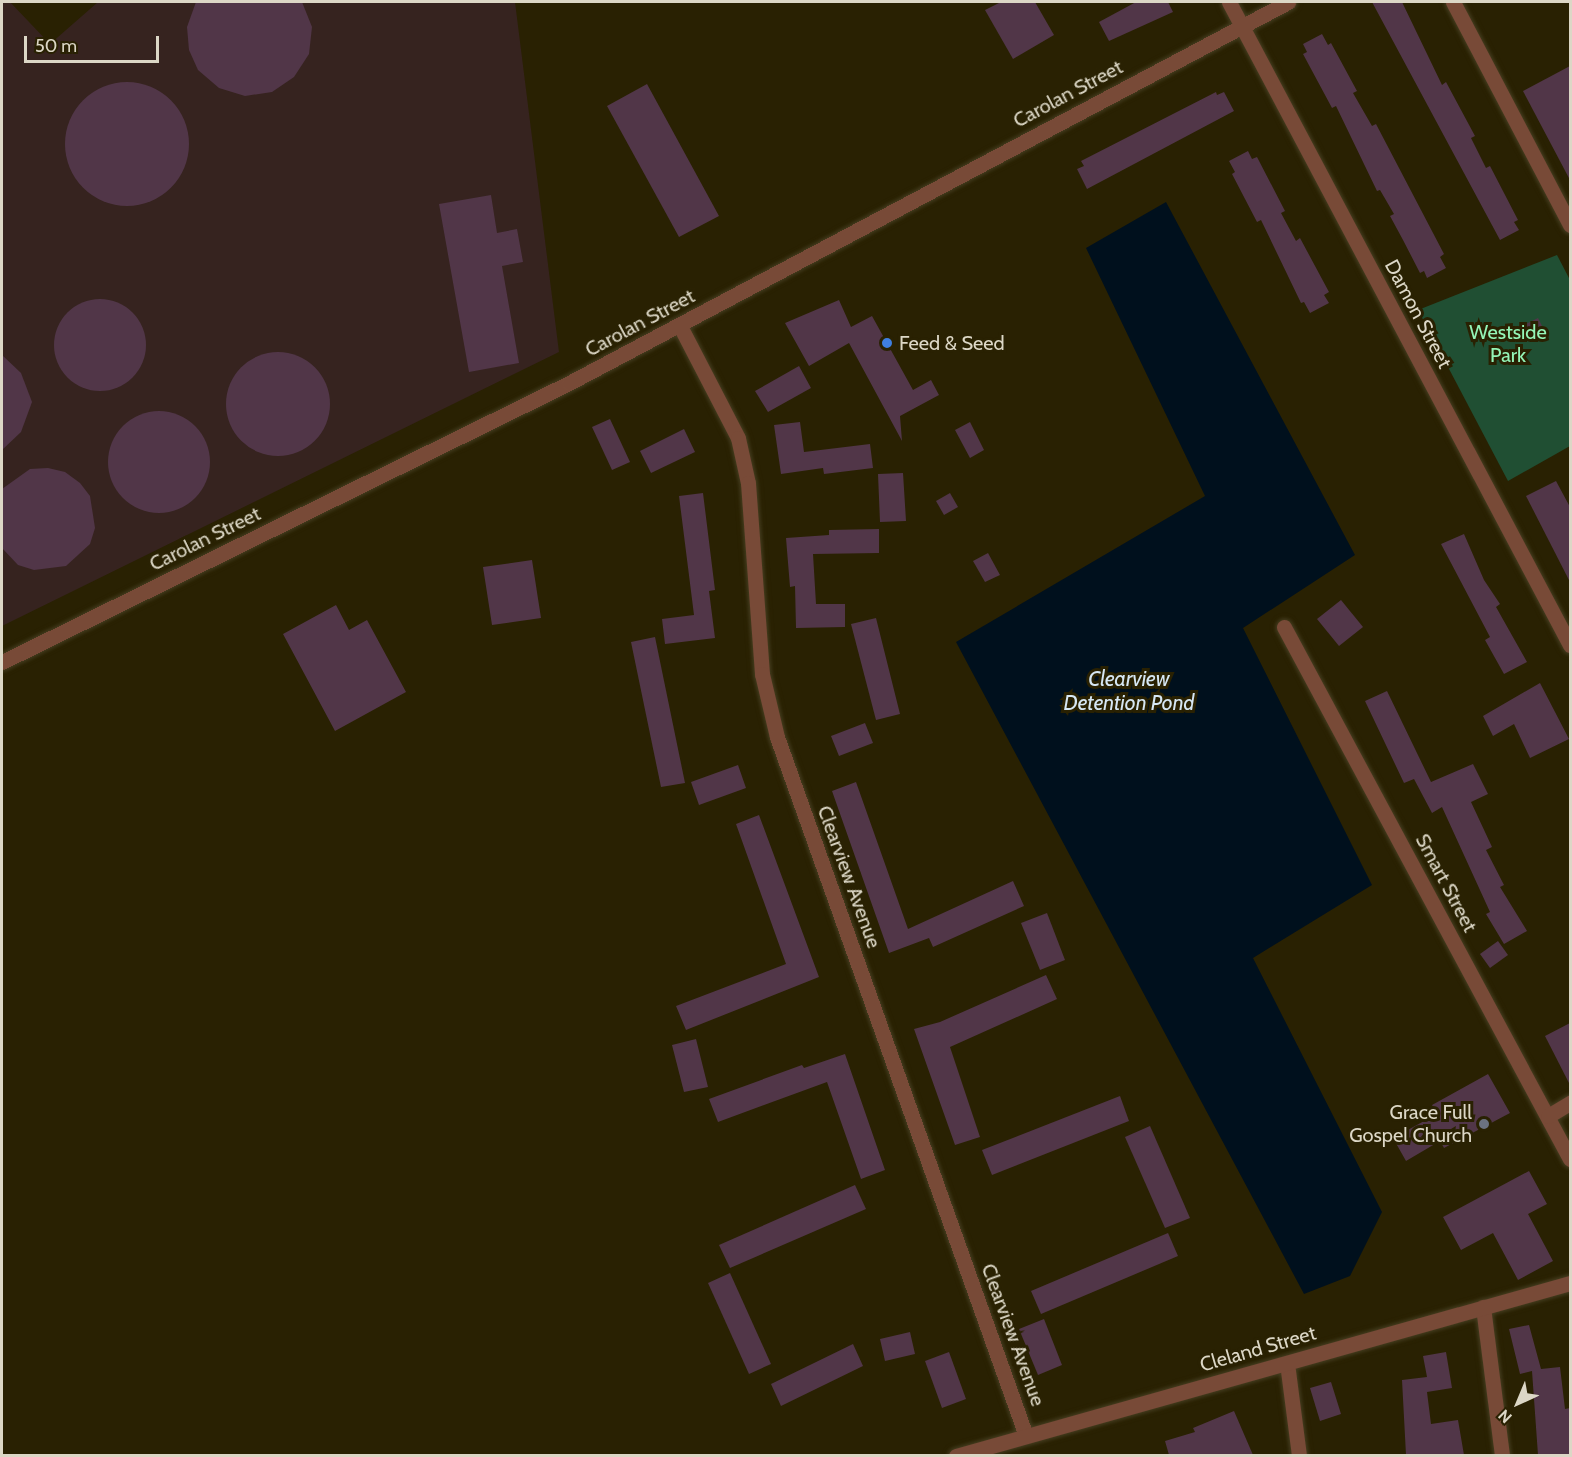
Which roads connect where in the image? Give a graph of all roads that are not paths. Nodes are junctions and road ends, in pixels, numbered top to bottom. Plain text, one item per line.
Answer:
1 (1229, 2) edge
2 (1288, 2) edge
3 (1453, 2) edge
4 (1242, 26) junction
5 (1570, 225) edge
6 (680, 326) junction
7 (1284, 627) dead end
8 (1570, 645) edge
9 (2, 662) edge
10 (1570, 1103) edge
11 (1548, 1116) junction
12 (1570, 1159) edge
13 (1570, 1283) edge
14 (1483, 1307) junction
15 (1287, 1363) junction
16 (1026, 1436) junction
17 (956, 1455) edge
18 (1299, 1455) edge
19 (1502, 1455) edge

1 - 4 street, Damon Street
2 - 4 street, Carolan Street
3 - 5 street
4 - 6 street, Carolan Street
4 - 8 street, Damon Street
6 - 9 street, Carolan Street
6 - 16 street, Clearview Avenue
7 - 11 street, Smart Street
10 - 11 street
11 - 12 street, Smart Street
13 - 14 street, Cleland Street
14 - 15 street, Cleland Street
14 - 19 street
15 - 16 street, Cleland Street
15 - 18 street
16 - 17 street, Cleland Street

